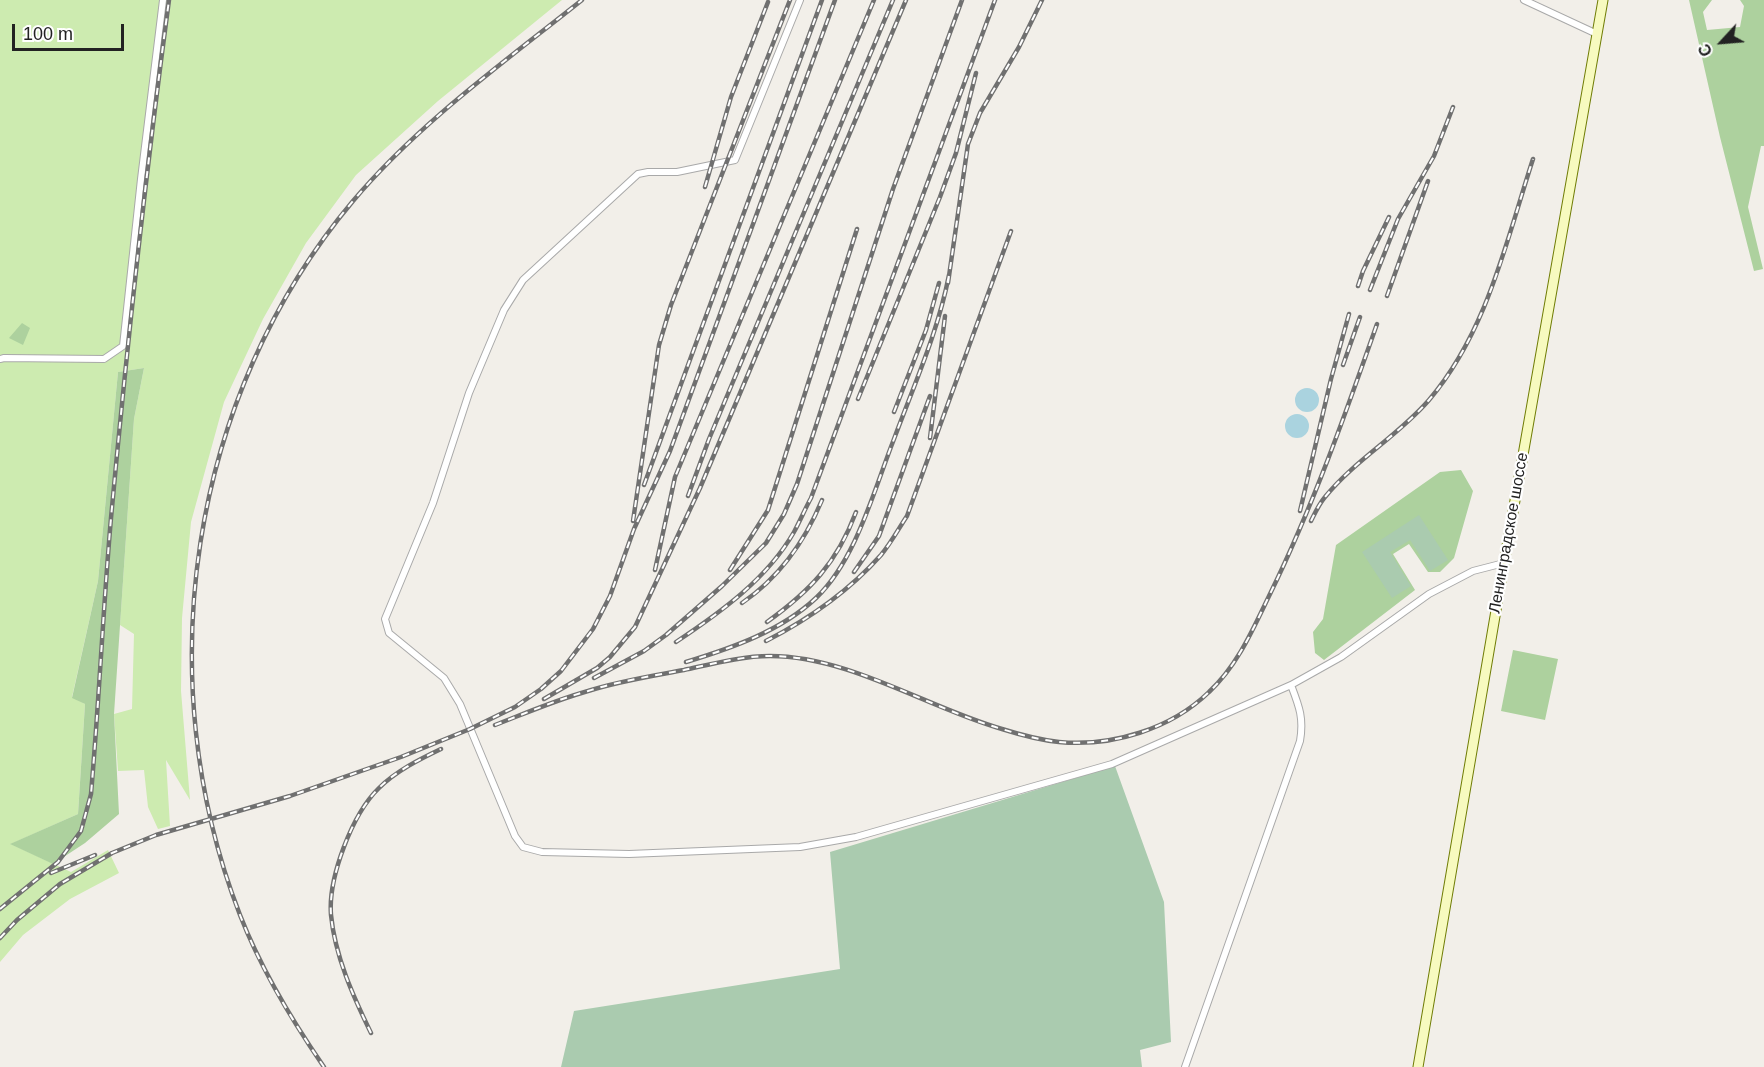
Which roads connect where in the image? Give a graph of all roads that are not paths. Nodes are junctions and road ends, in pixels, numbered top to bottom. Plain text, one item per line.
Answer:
1 (164, 0) edge
2 (800, 0) edge
3 (1524, 0) edge
4 (1604, 0) edge
5 (1597, 34) junction
6 (0, 359) edge
7 (1504, 563) junction
8 (1291, 685) junction
9 (1185, 1067) edge
10 (1418, 1067) edge

1 - 6 street
2 - 8 street
3 - 5 street
4 - 5 main road, Ленинградское шоссе
5 - 7 main road, Ленинградское шоссе
7 - 8 street
7 - 10 main road, Ленинградское шоссе
8 - 9 street

